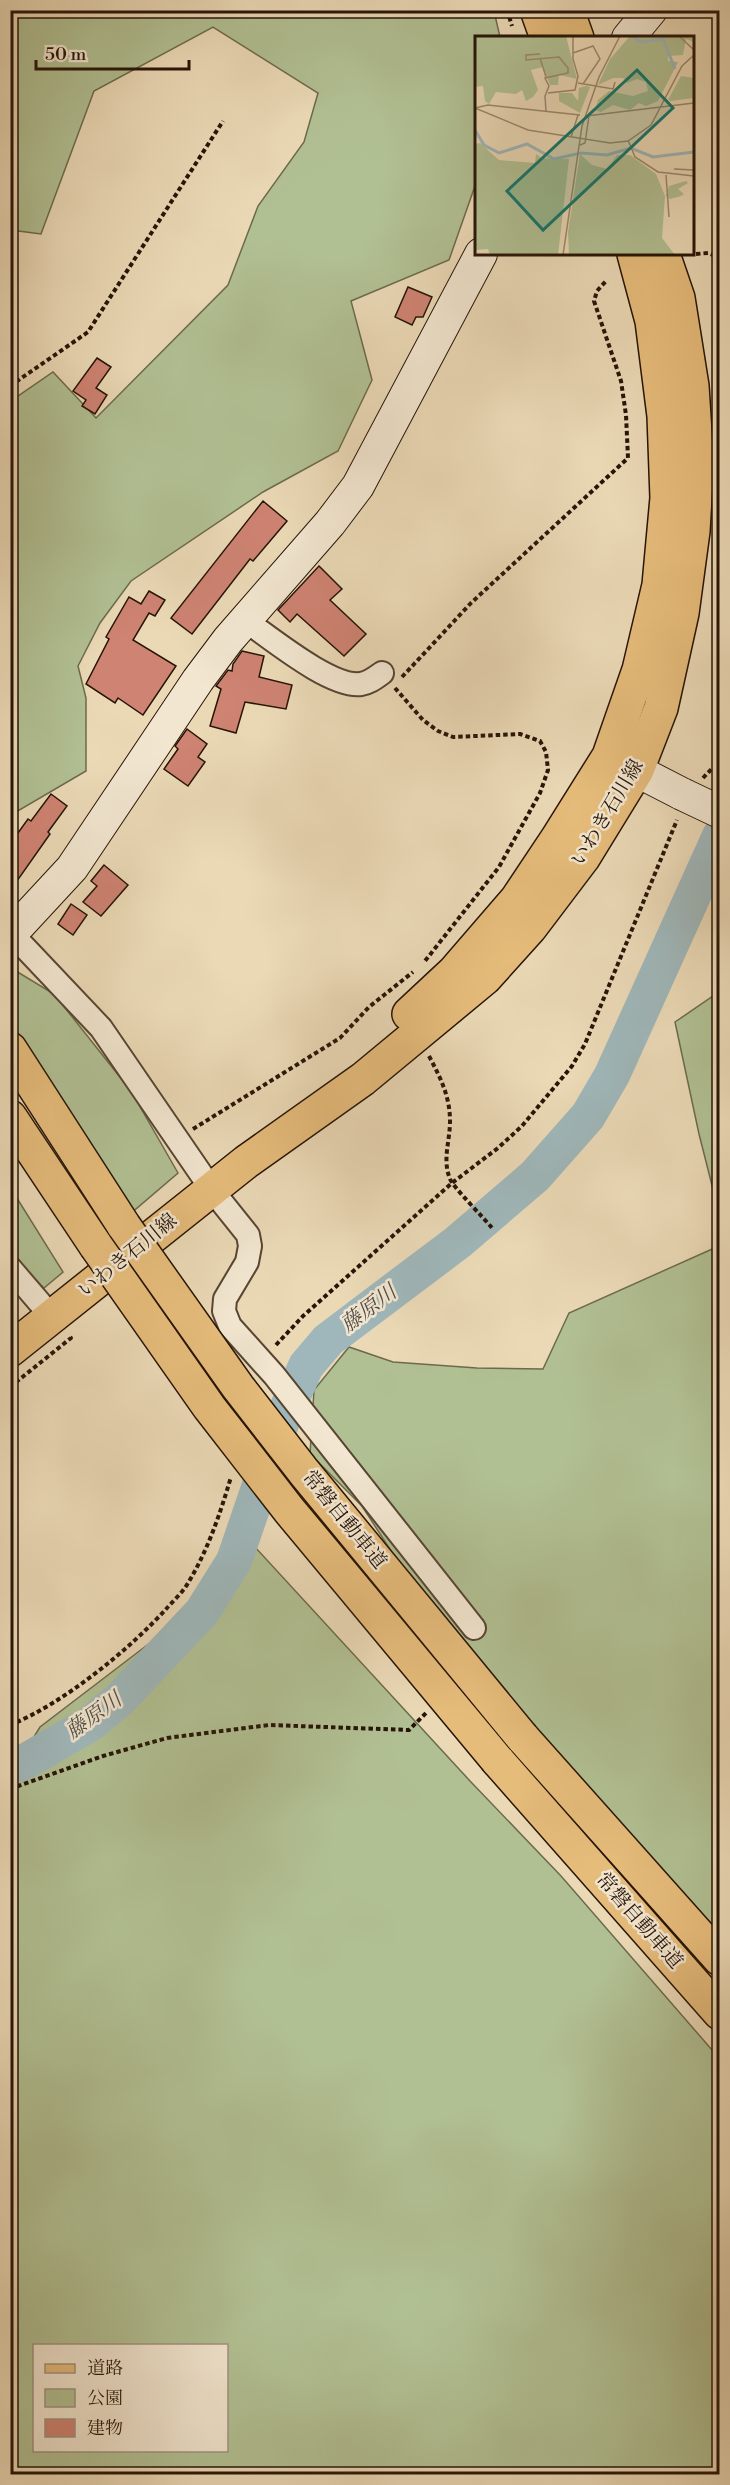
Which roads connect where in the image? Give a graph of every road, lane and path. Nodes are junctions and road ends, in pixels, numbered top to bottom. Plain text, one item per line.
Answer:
1 (507, 10) edge
2 (567, 10) edge
3 (651, 10) edge
4 (523, 15) edge
5 (545, 36) edge
6 (576, 36) edge
7 (630, 36) edge
8 (223, 121) dead end
9 (696, 254) dead end
10 (479, 255) edge
11 (634, 255) edge
12 (663, 255) edge
13 (720, 269) edge
14 (606, 281) dead end
15 (10, 386) edge
16 (246, 621) junction
17 (387, 680) junction
18 (623, 763) junction
19 (720, 812) edge
20 (672, 829) dead end
21 (11, 934) edge
22 (417, 1034) junction
23 (10, 1049) edge
24 (10, 1117) edge
25 (177, 1139) junction
26 (246, 1162) junction
27 (452, 1183) junction
28 (212, 1190) junction
29 (492, 1228) dead end
30 (10, 1268) edge
31 (52, 1317) junction
32 (10, 1350) edge
33 (270, 1371) junction
34 (233, 1473) dead end
35 (474, 1628) dead end
36 (432, 1707) dead end
37 (10, 1725) edge
38 (10, 1789) edge
39 (720, 1959) edge
40 (720, 2013) edge

1 - 4 path
2 - 6 main road
3 - 7 street
4 - 5 main road
8 - 15 path
9 - 13 path
10 - 16 street
11 - 18 main road, いわき石川線
12 - 18 main road, いわき石川線
14 - 17 path
16 - 17 street
16 - 21 street
17 - 25 path
18 - 19 street, bridge
18 - 22 main road, いわき石川線
18 - 26 main road, いわき石川線
20 - 27 path
21 - 25 street
22 - 26 main road, いわき石川線
22 - 27 path
23 - 39 main road, 常磐自動車道, bridge
24 - 40 main road, 常磐自動車道, bridge
25 - 28 street
26 - 28 main road, いわき石川線
27 - 29 path
27 - 33 path
28 - 31 main road, いわき石川線
28 - 33 street
30 - 31 street
31 - 32 main road, いわき石川線
33 - 35 street
34 - 37 path
36 - 38 path

